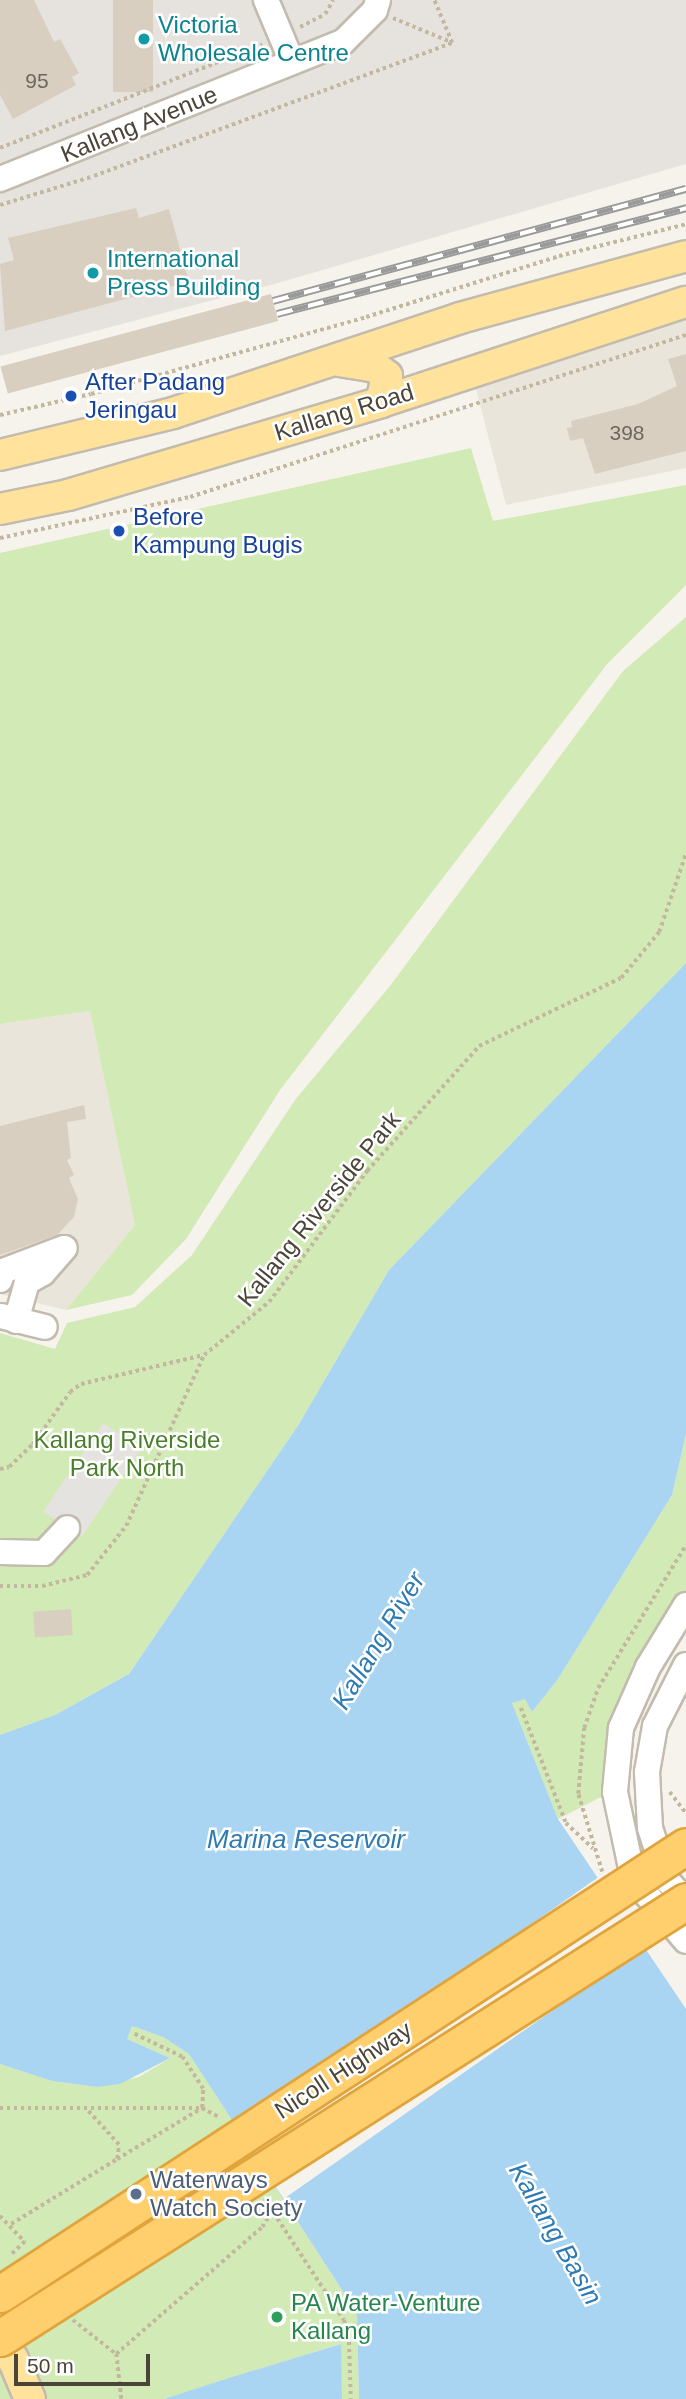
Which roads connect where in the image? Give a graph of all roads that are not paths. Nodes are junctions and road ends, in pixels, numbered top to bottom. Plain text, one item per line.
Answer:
1 (266, 0) edge
2 (377, 5) edge
3 (292, 62) junction
4 (2, 174) edge
5 (686, 256) edge
6 (685, 302) edge
7 (336, 360) junction
8 (381, 402) junction
9 (0, 455) edge
10 (0, 509) edge
11 (0, 1280) edge
12 (8, 1318) edge
13 (45, 1327) dead end
14 (67, 1528) dead end
15 (0, 1552) edge
16 (686, 1605) edge
17 (686, 1665) edge
18 (686, 1846) edge
19 (686, 1902) edge
20 (686, 1941) edge
21 (0, 2294) edge
22 (0, 2340) edge
23 (30, 2399) edge

1 - 3 street
2 - 3 street, Kallang Avenue
3 - 4 street, Kallang Avenue
5 - 7 main road, Kallang Road
6 - 8 main road, Kallang Road
7 - 8 main road
7 - 9 main road, Kallang Road
8 - 10 main road, Kallang Road
11 - 12 street
12 - 13 street
14 - 15 street
16 - 20 street
17 - 19 street
18 - 21 highway, Nicoll Highway, bridge
19 - 22 highway, Nicoll Highway, bridge
22 - 23 main road

